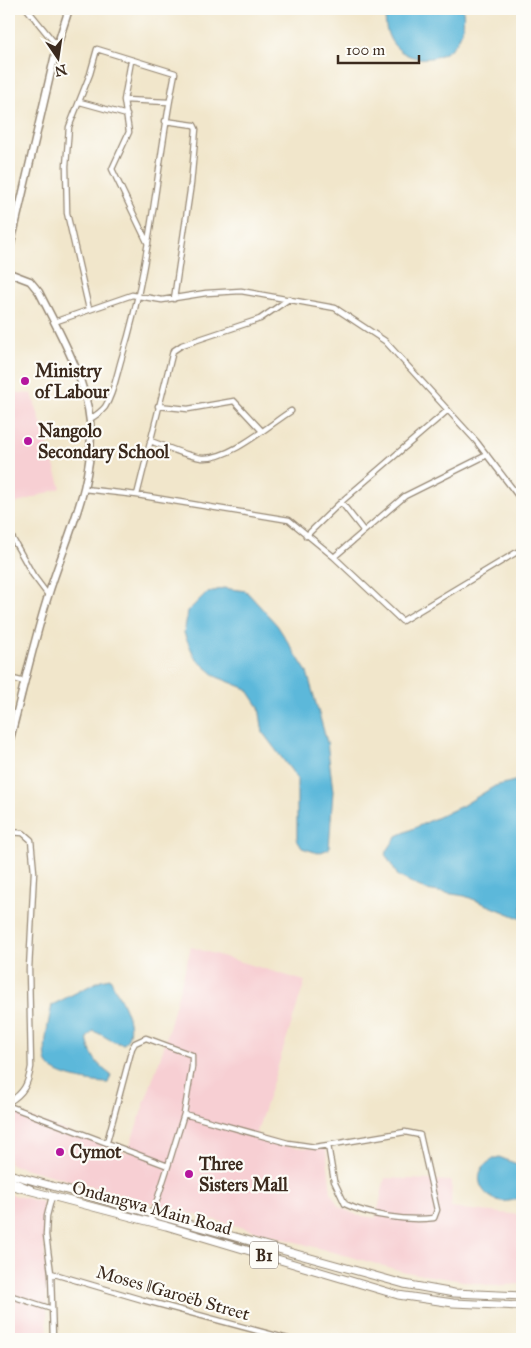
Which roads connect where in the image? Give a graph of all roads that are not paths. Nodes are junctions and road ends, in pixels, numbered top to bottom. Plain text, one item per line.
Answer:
1 (27, 9) edge
2 (69, 9) edge
3 (57, 46) junction
4 (131, 61) junction
5 (124, 100) junction
6 (80, 102) junction
7 (169, 102) junction
8 (127, 115) junction
9 (165, 121) junction
10 (148, 244) junction
11 (9, 252) edge
12 (9, 273) edge
13 (138, 295) junction
14 (174, 299) junction
15 (289, 299) junction
16 (89, 309) junction
17 (54, 322) junction
18 (158, 406) junction
19 (291, 410) dead end
20 (448, 410) junction
21 (90, 419) junction
22 (262, 430) junction
23 (150, 441) junction
24 (487, 455) junction
25 (84, 489) junction
26 (137, 495) junction
27 (522, 501) edge
28 (341, 502) junction
29 (363, 530) junction
30 (9, 532) edge
31 (306, 536) junction
32 (522, 550) edge
33 (334, 557) junction
34 (48, 595) junction
35 (9, 678) edge
36 (25, 682) junction
37 (9, 744) edge
38 (9, 832) edge
39 (9, 1102) edge
40 (9, 1106) edge
41 (184, 1114) junction
42 (107, 1142) junction
43 (328, 1145) junction
44 (168, 1166) junction
45 (9, 1174) edge
46 (9, 1179) edge
47 (9, 1185) edge
48 (52, 1196) junction
49 (154, 1213) junction
50 (150, 1222) junction
51 (51, 1273) junction
52 (454, 1293) junction
53 (9, 1296) edge
54 (522, 1296) edge
55 (453, 1303) junction
56 (522, 1306) edge
57 (52, 1309) junction
58 (54, 1339) edge
59 (288, 1339) edge

1 - 3 street
2 - 3 street
3 - 11 street
4 - 5 street
4 - 6 street
4 - 7 street
5 - 7 street
5 - 8 street
6 - 8 street
6 - 16 street
7 - 9 street
8 - 10 street
9 - 10 street
9 - 14 street
10 - 13 street
12 - 17 street
13 - 14 street
13 - 16 street
13 - 21 street
14 - 15 street
15 - 18 street
15 - 20 street
16 - 17 street
17 - 21 street
18 - 22 street
18 - 23 street
19 - 22 street
20 - 24 street
20 - 28 street
21 - 25 street
22 - 23 street
23 - 26 street
24 - 27 street
24 - 29 street
25 - 26 street
25 - 34 street
26 - 31 street
28 - 29 street
28 - 31 street
29 - 33 street
30 - 34 street
31 - 33 street
32 - 33 street
34 - 36 street
35 - 36 street
36 - 37 street
38 - 39 street
40 - 42 street
41 - 42 street
41 - 43 street
41 - 44 street
42 - 44 street
43 - 43 street
44 - 49 street
45 - 49 main road, Ondangwa Main Road / B1
46 - 48 street
47 - 48 main road, Ondangwa Main Road / B1
48 - 50 main road, Ondangwa Main Road / B1
48 - 51 street
49 - 50 street
49 - 52 main road, Ondangwa Main Road / B1
50 - 55 main road, Ondangwa Main Road / B1
51 - 57 street
51 - 59 street, Moses ǁGaroëb Street
52 - 54 main road, Ondangwa Main Road / B1
52 - 55 main road
53 - 57 street
55 - 56 main road, Ondangwa Main Road / B1
57 - 58 street

